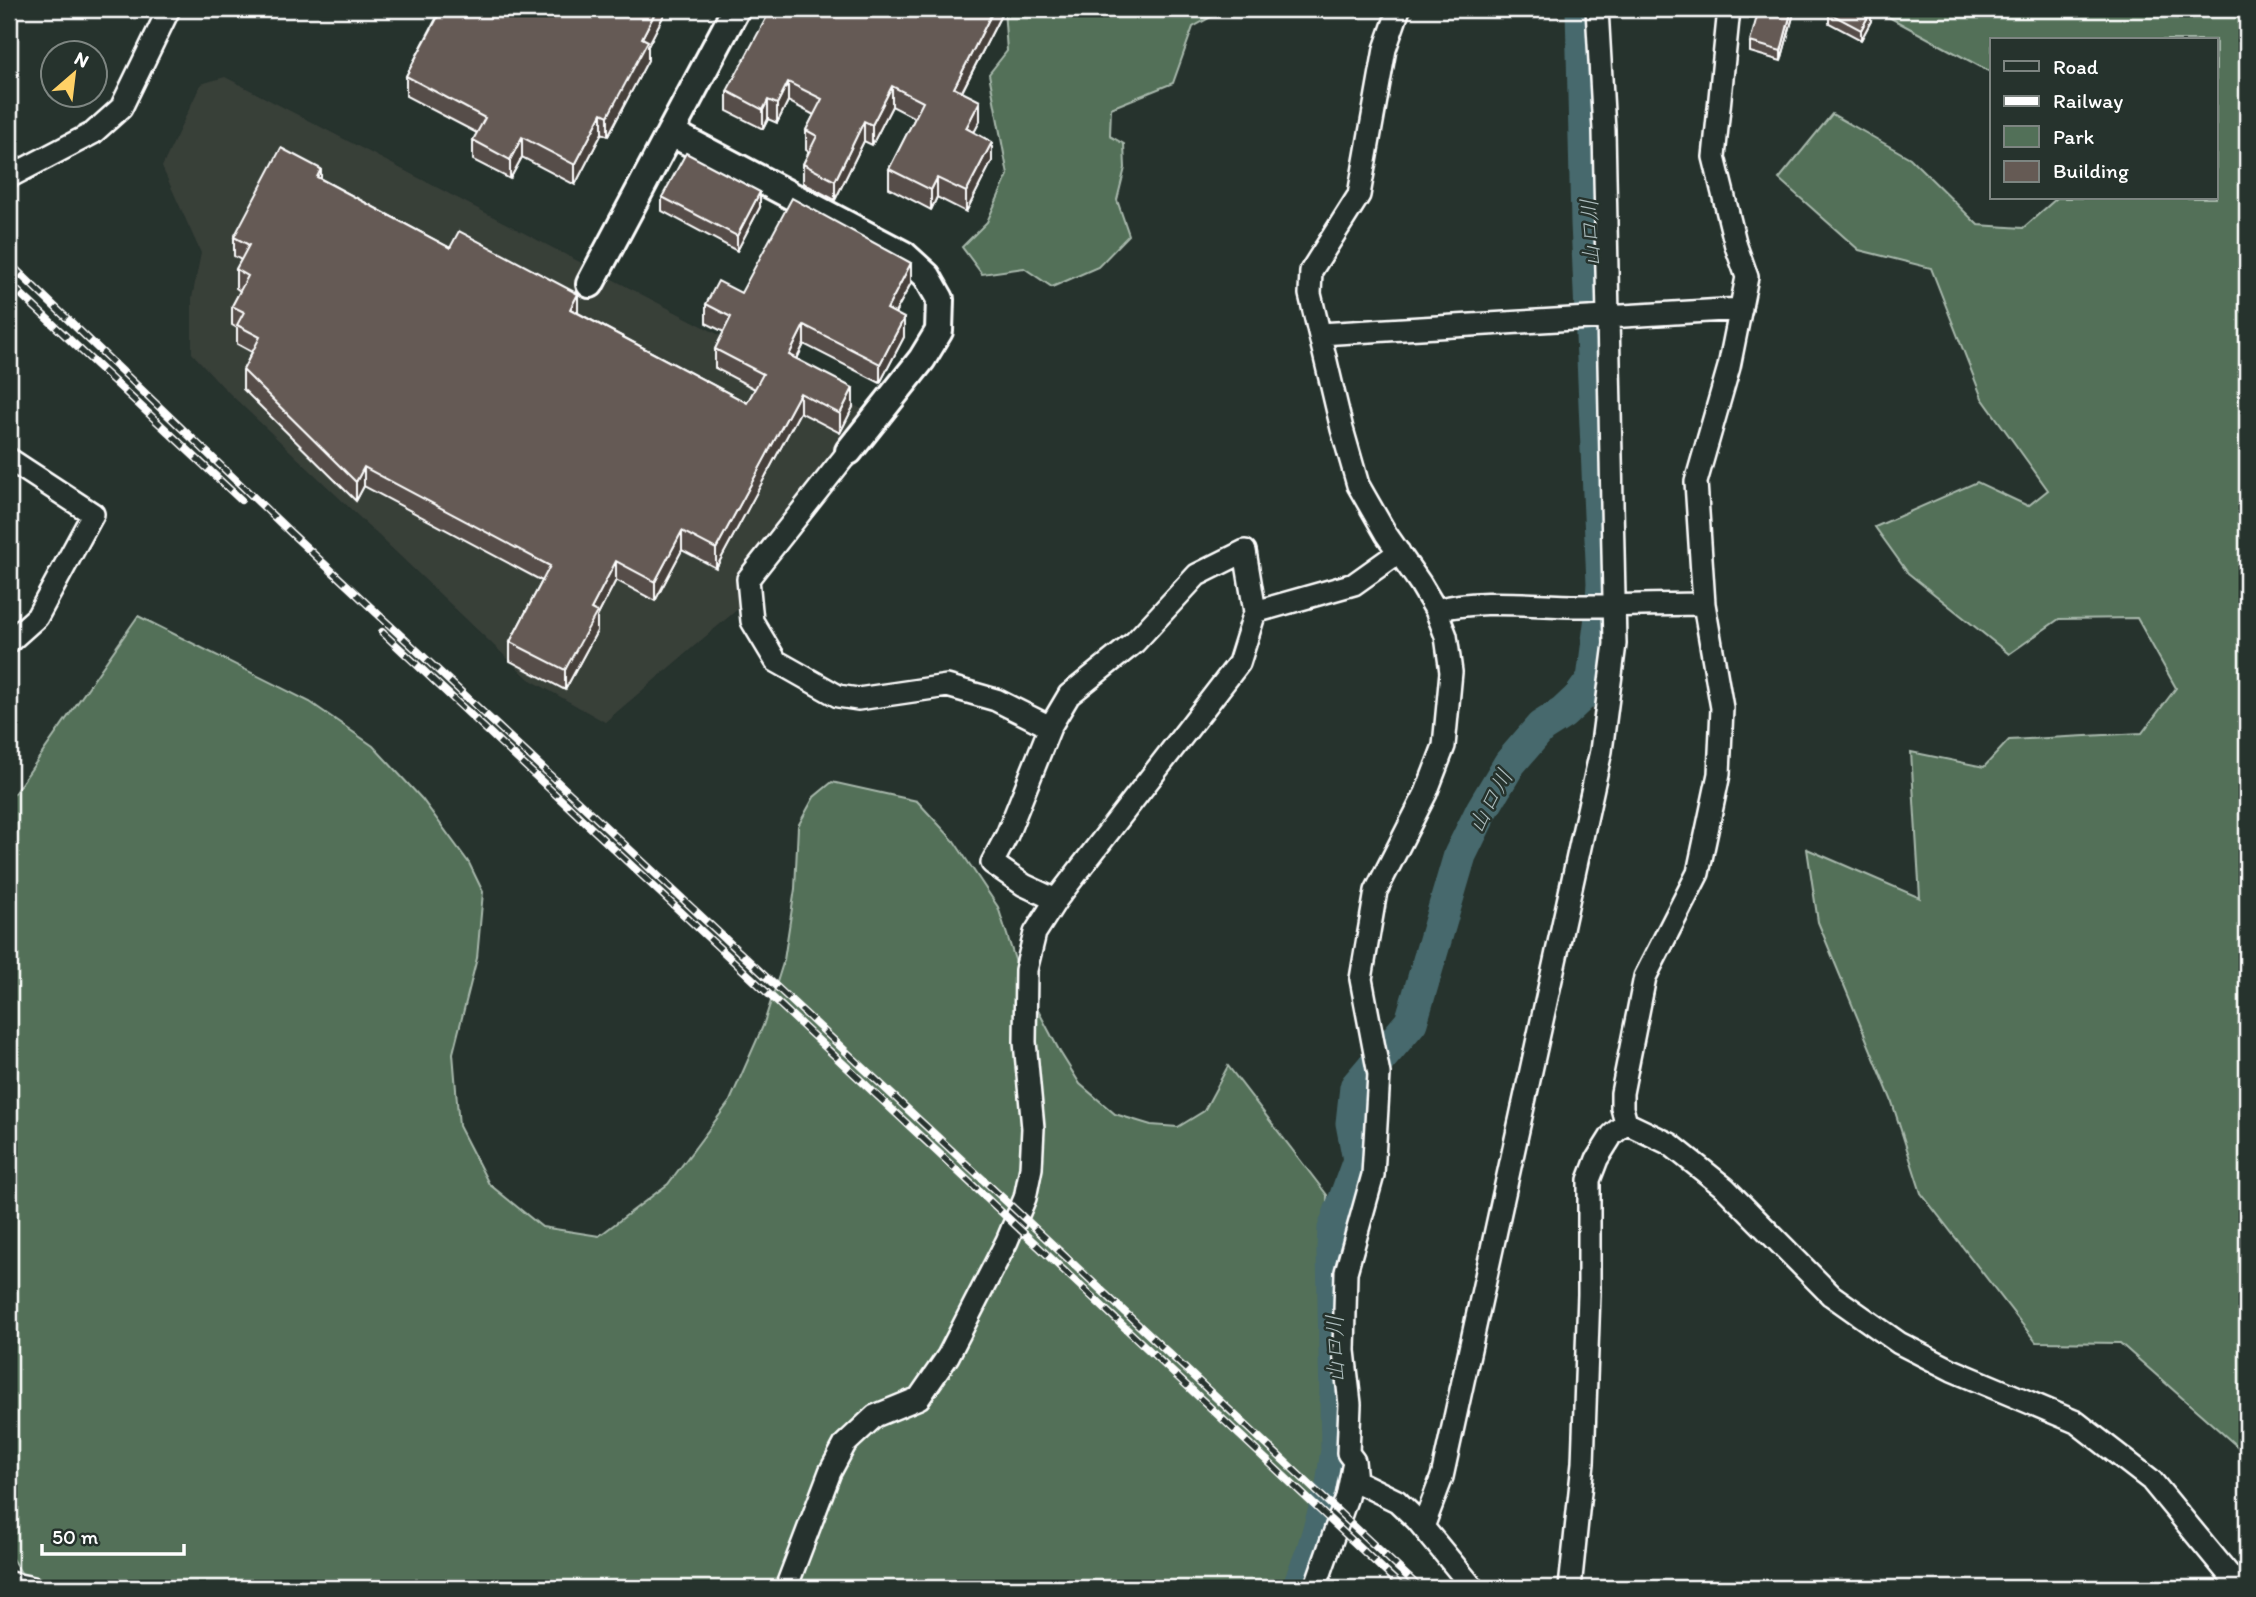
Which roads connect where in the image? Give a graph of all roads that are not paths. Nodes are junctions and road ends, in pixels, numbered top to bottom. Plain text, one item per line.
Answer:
1 (169, 9) edge
2 (736, 9) edge
3 (1399, 9) edge
4 (1597, 9) edge
5 (1725, 9) edge
6 (672, 134) junction
7 (9, 177) edge
8 (590, 284) dead end
9 (1741, 309) junction
10 (1608, 318) junction
11 (1320, 334) junction
12 (849, 451) joint
13 (9, 460) edge
14 (1399, 552) junction
15 (1704, 604) junction
16 (1614, 605) junction
17 (1436, 610) junction
18 (1255, 612) junction
19 (9, 642) edge
20 (1050, 727) junction
21 (1056, 900) junction
22 (1626, 1123) junction
23 (1354, 1461) junction
24 (1423, 1527) junction
25 (9, 1583) edge
26 (33, 1588) edge
27 (786, 1588) edge
28 (1315, 1588) edge
29 (1474, 1588) edge
30 (1570, 1588) edge
31 (2239, 1588) edge

1 - 7 street
2 - 6 street
3 - 11 street
4 - 10 street
5 - 9 street
6 - 8 street
6 - 12 street
9 - 10 street
9 - 15 street
10 - 11 street
10 - 16 street
11 - 14 street
12 - 20 street
13 - 19 street
14 - 17 street
14 - 18 street
15 - 16 street
15 - 22 street
16 - 17 street
16 - 24 street
17 - 23 street
18 - 20 street
18 - 21 street
20 - 21 street
21 - 27 street
22 - 30 street
22 - 31 street
23 - 24 street
23 - 28 street
24 - 29 street
25 - 26 street

